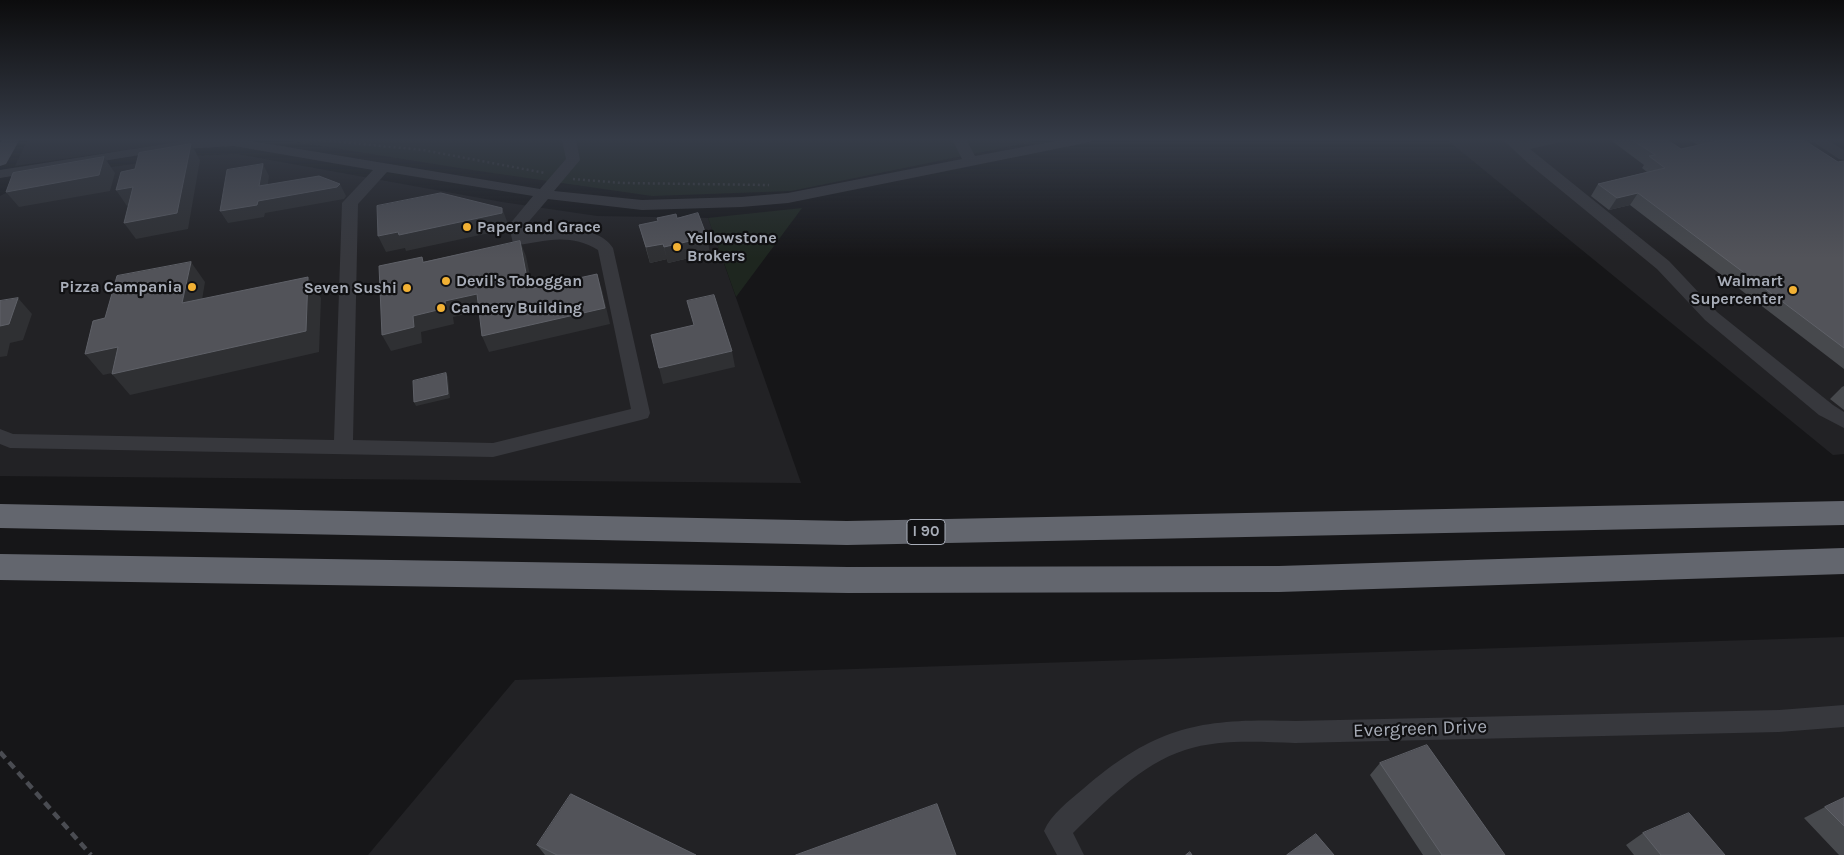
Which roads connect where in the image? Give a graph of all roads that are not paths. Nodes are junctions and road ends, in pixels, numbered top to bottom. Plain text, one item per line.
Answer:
1 (372, 179) edge
2 (457, 179) edge
3 (556, 179) edge
4 (887, 179) edge
5 (1556, 179) edge
6 (543, 194) junction
7 (1844, 421) edge
8 (0, 436) edge
9 (343, 447) junction
10 (1844, 513) edge
11 (4, 516) edge
12 (1844, 561) edge
13 (0, 567) edge
14 (1844, 716) edge
15 (1071, 855) edge

1 - 9 street
2 - 6 street
3 - 6 street
4 - 6 street
5 - 7 street
6 - 9 street
8 - 9 street
10 - 11 highway, I 90
12 - 13 highway
14 - 15 street, Evergreen Drive

